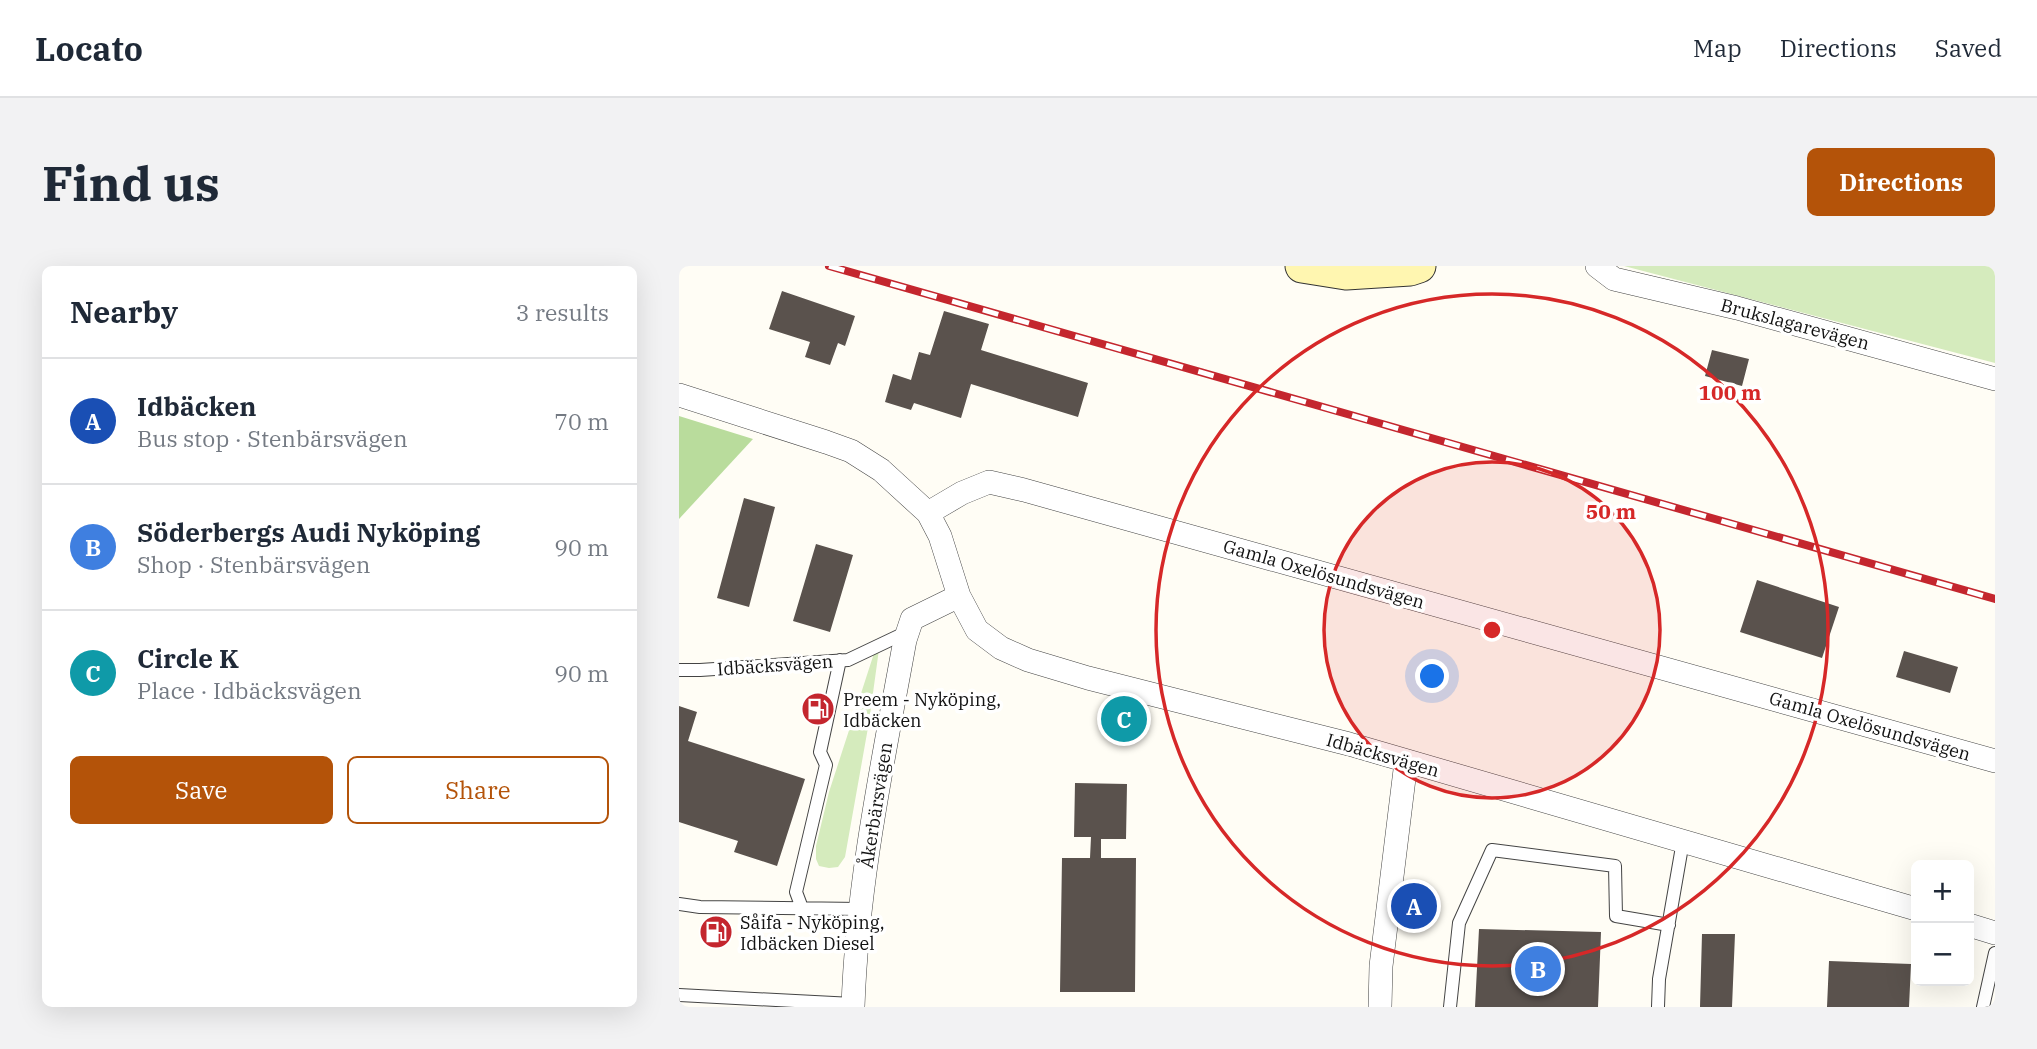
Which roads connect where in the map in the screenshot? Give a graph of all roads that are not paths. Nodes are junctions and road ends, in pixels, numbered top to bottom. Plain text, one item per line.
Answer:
1 (1302, 266) edge
2 (1419, 266) edge
3 (1597, 266) edge
4 (1995, 379) edge
5 (679, 395) edge
6 (928, 513) junction
7 (959, 596) junction
8 (907, 632) junction
9 (840, 660) junction
10 (679, 670) edge
11 (1995, 761) edge
12 (1406, 762) junction
13 (1683, 841) junction
14 (679, 904) edge
15 (802, 908) junction
16 (1911, 908) edge
17 (861, 909) junction
18 (1669, 925) junction
19 (1974, 927) edge
20 (1995, 933) edge
21 (1995, 953) edge
22 (1990, 994) edge
23 (679, 995) edge
24 (853, 1005) edge
25 (1380, 1007) edge
26 (1450, 1007) edge
27 (1658, 1007) edge
28 (1983, 1007) edge

1 - 2 main road
3 - 4 street, Brukslagarevägen
5 - 6 street
6 - 7 street, Idbäcksvägen
6 - 11 street, Gamla Oxelösundsvägen
7 - 8 street
7 - 12 street, Idbäcksvägen
8 - 9 lane, Idbäcksvägen
8 - 17 street, Åkerbärsvägen
9 - 10 lane, Idbäcksvägen
9 - 15 lane
12 - 13 street, Idbäcksvägen
12 - 25 street
13 - 16 street, Idbäcksvägen
13 - 18 lane
14 - 15 lane
15 - 17 lane
17 - 24 street, Åkerbärsvägen
18 - 26 lane
18 - 27 lane
19 - 20 street
21 - 22 lane
22 - 28 lane
23 - 24 lane, Åkerbärsvägen

